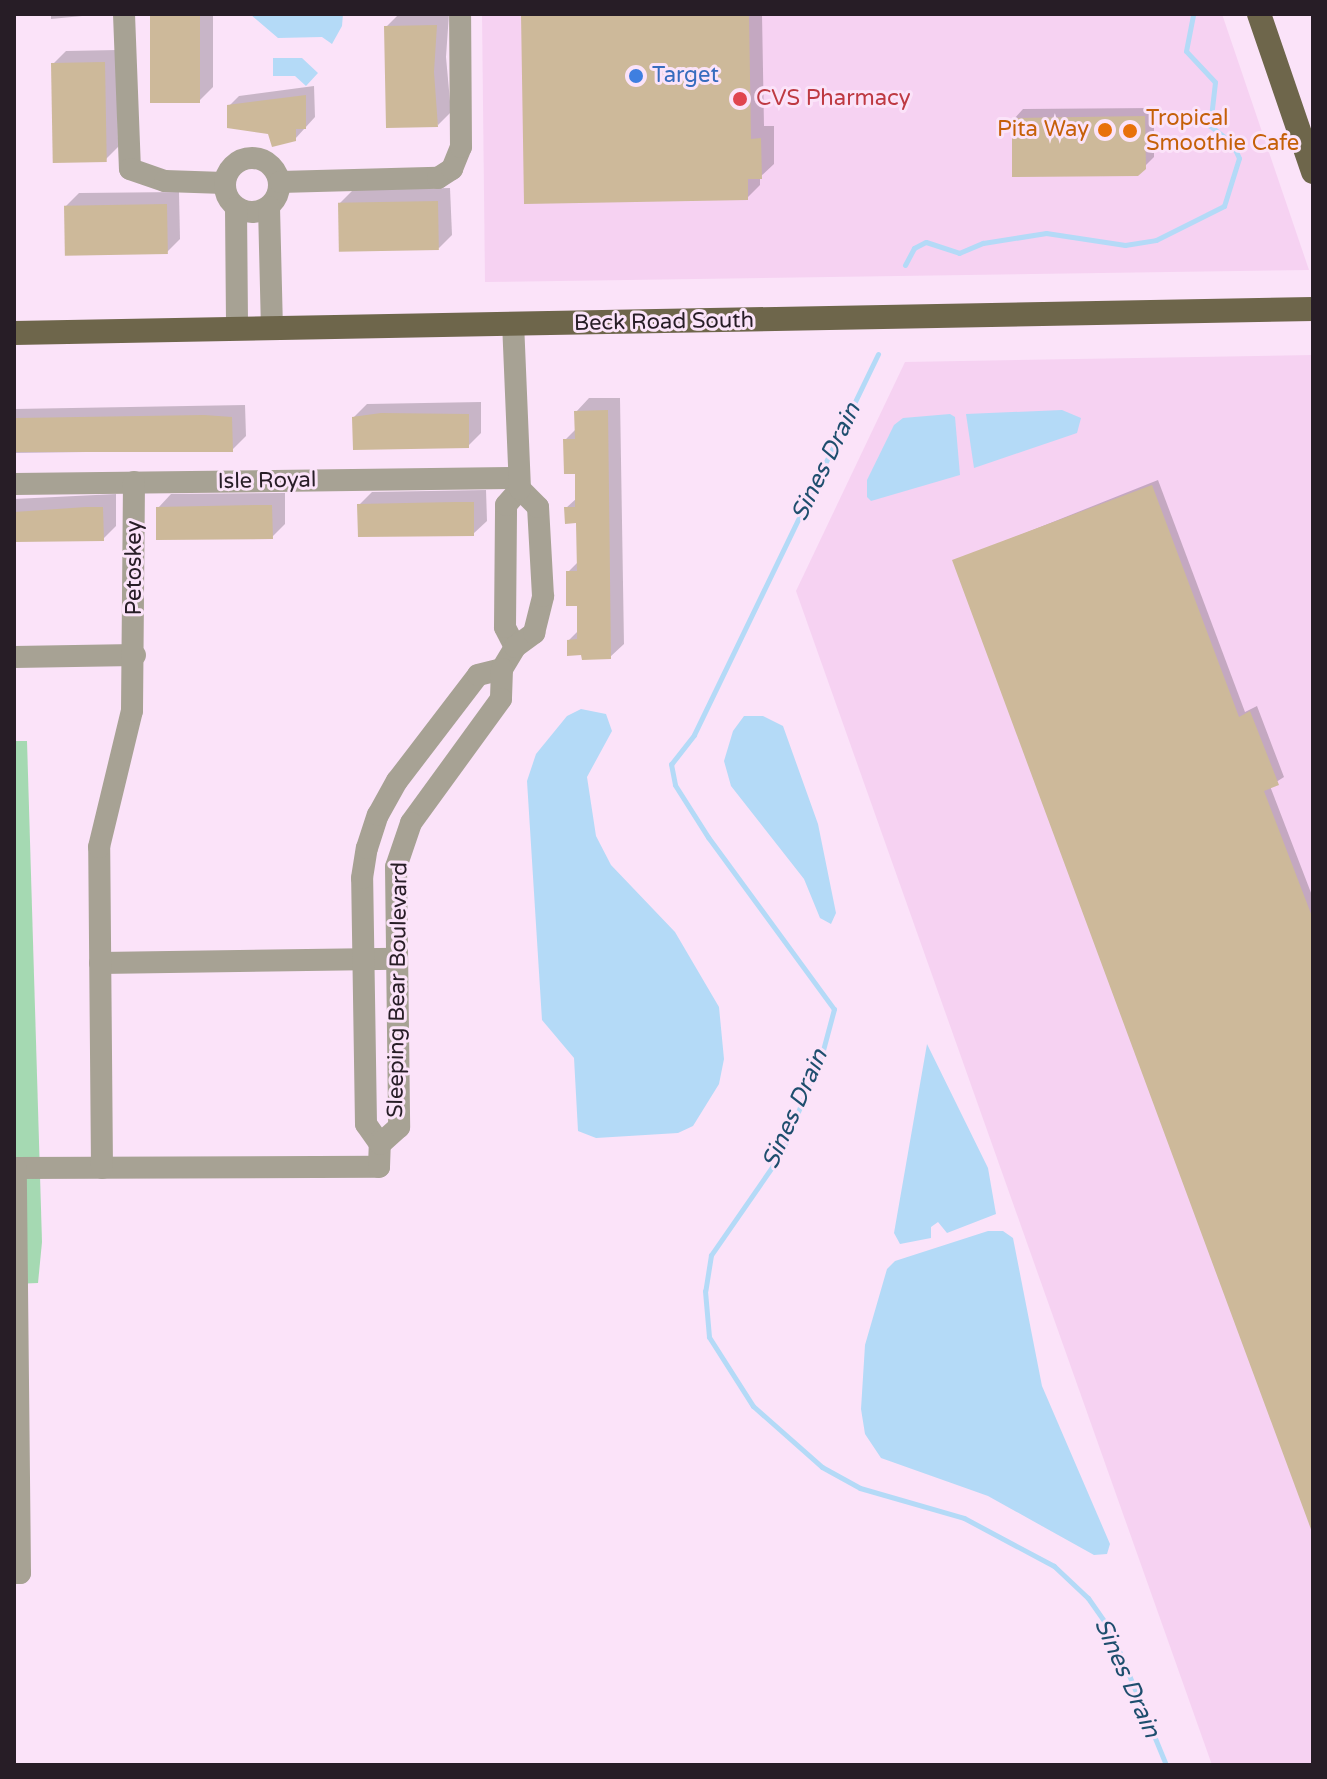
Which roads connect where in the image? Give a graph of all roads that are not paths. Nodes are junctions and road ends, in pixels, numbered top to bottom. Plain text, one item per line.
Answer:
1 (124, 14) edge
2 (460, 14) edge
3 (1259, 14) edge
4 (1313, 172) edge
5 (280, 182) junction
6 (224, 183) junction
7 (269, 207) junction
8 (236, 208) junction
9 (1313, 309) edge
10 (513, 325) junction
11 (237, 329) junction
12 (272, 329) junction
13 (14, 333) edge
14 (134, 482) junction
15 (520, 483) junction
16 (14, 484) edge
17 (515, 647) junction
18 (135, 655) junction
19 (14, 657) edge
20 (502, 669) junction
21 (363, 958) junction
22 (396, 959) junction
23 (100, 963) junction
24 (380, 1144) junction
25 (15, 1168) edge
26 (102, 1168) junction
27 (14, 1573) edge

1 - 6 street
2 - 5 street
3 - 4 main road
5 - 6 street
5 - 7 street
6 - 8 street
7 - 8 street
7 - 12 street
8 - 11 street
9 - 10 main road, Beck Road South
10 - 12 main road, Beck Road South
10 - 15 street, Sleeping Bear Boulevard
11 - 12 main road, Beck Road South
11 - 13 main road, Beck Road South
14 - 15 street, Isle Royal
14 - 16 street, Isle Royal
14 - 18 street, Petoskey
15 - 17 street, Sleeping Bear Boulevard
15 - 17 street, Sleeping Bear Boulevard
17 - 20 street, Sleeping Bear Boulevard
18 - 19 street
18 - 23 street, Petoskey
20 - 21 street, Sleeping Bear Boulevard
20 - 22 street, Sleeping Bear Boulevard
21 - 22 street
21 - 23 street
21 - 24 street, Sleeping Bear Boulevard
22 - 24 street, Sleeping Bear Boulevard
23 - 26 street, Petoskey
24 - 26 street, Sleeping Bear Boulevard
25 - 26 street
25 - 27 street

